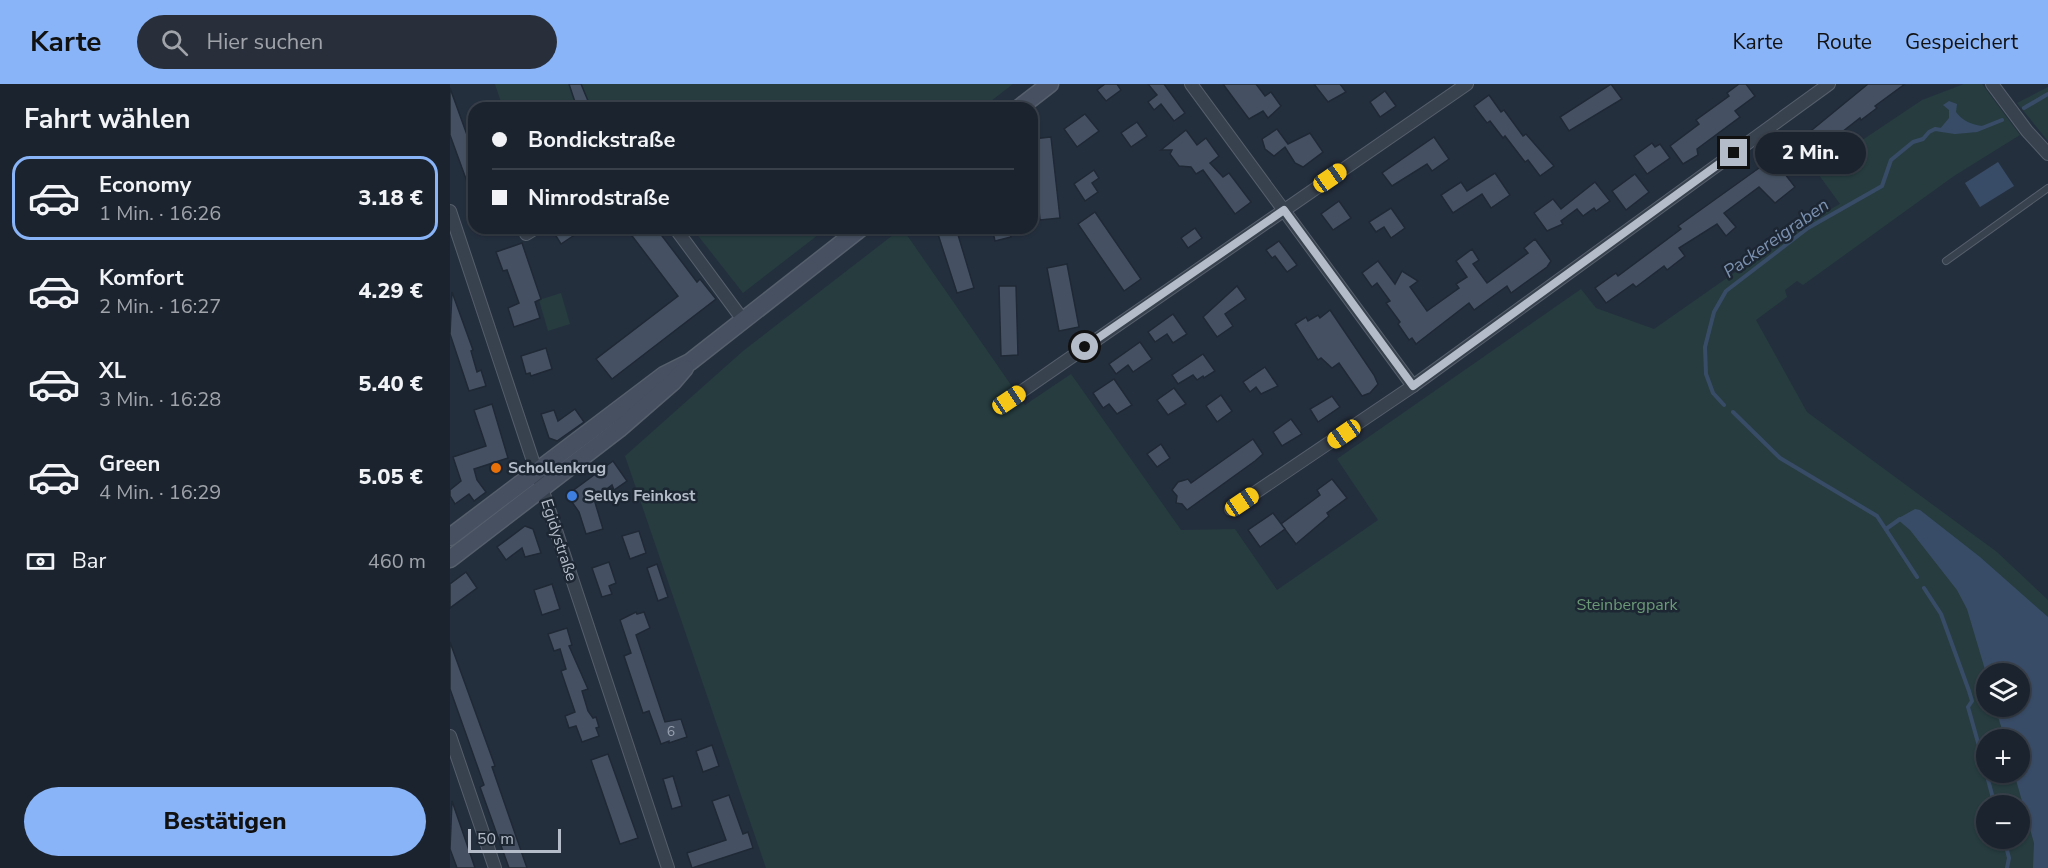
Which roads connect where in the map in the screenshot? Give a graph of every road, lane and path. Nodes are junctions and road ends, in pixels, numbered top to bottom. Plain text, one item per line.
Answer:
1 (1050, 84) edge
2 (1191, 84) edge
3 (1467, 84) edge
4 (1829, 84) edge
5 (1992, 84) edge
6 (1027, 102) edge
7 (2048, 154) edge
8 (2048, 188) edge
9 (1284, 210) junction
10 (450, 211) edge
11 (679, 234) edge
12 (853, 234) edge
13 (1946, 261) dead end
14 (743, 320) junction
15 (690, 362) junction
16 (1413, 386) junction
17 (1009, 400) dead end
18 (537, 471) junction
19 (542, 488) junction
20 (1231, 510) dead end
21 (450, 537) edge
22 (450, 559) edge
23 (450, 736) edge
24 (495, 868) edge
25 (668, 868) edge

1 - 6 main road
2 - 9 street
3 - 9 street
4 - 16 street
5 - 7 street
8 - 13 lane
9 - 16 street
9 - 17 street
10 - 18 street, Egidystraße
11 - 14 street
12 - 14 main road
14 - 15 main road
15 - 18 main road
15 - 19 main road
16 - 20 street
18 - 19 street, Egidystraße
18 - 21 main road
19 - 22 main road
19 - 25 street, Egidystraße
23 - 24 street

